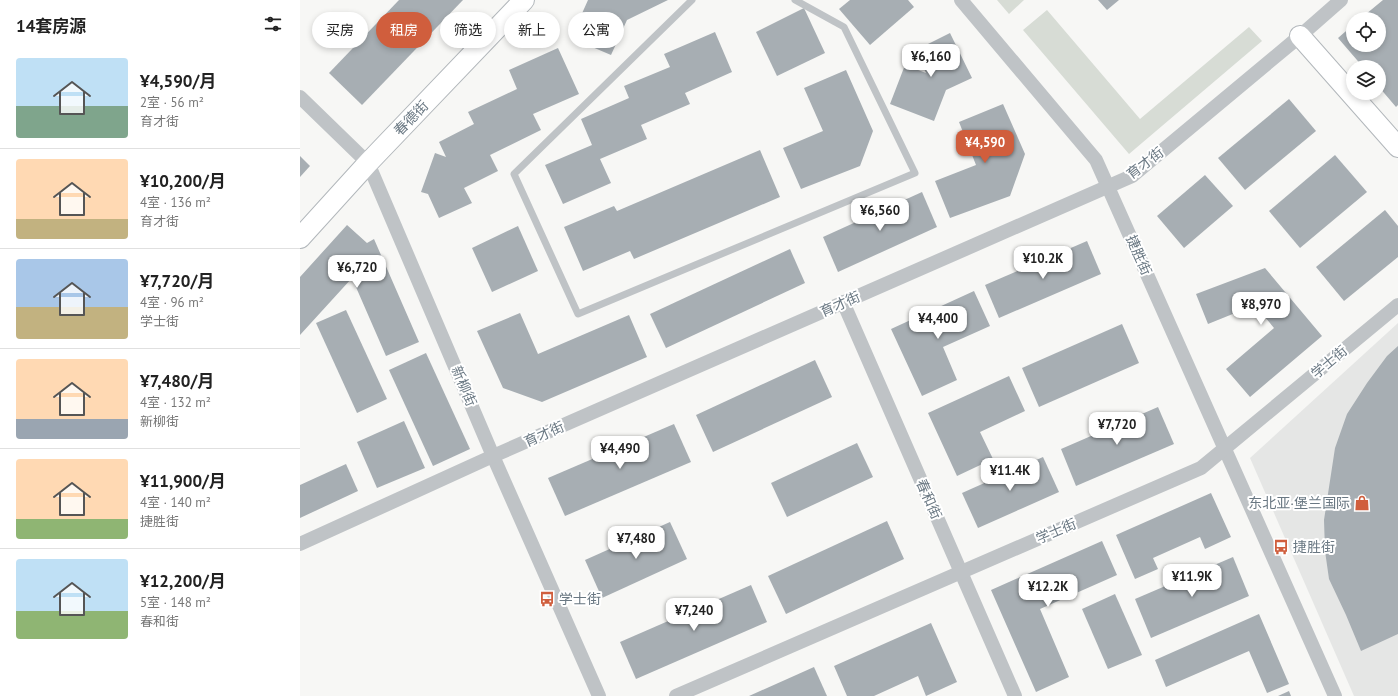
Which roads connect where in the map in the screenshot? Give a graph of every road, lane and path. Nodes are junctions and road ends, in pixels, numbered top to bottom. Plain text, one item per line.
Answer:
1 (524, 0) edge
2 (692, 0) edge
3 (795, 0) edge
4 (961, 0) edge
5 (1341, 0) edge
6 (1300, 36) junction
7 (300, 97) edge
8 (1398, 147) edge
9 (368, 163) junction
10 (1108, 186) junction
11 (300, 238) edge
12 (843, 302) junction
13 (1398, 305) edge
14 (1225, 448) junction
15 (493, 456) junction
16 (300, 544) edge
17 (961, 572) junction
18 (599, 696) edge
19 (676, 696) edge
20 (1015, 696) edge
21 (1335, 696) edge

1 - 9 street, 春德街
2 - 3 lane
4 - 10 street, 捷胜街
5 - 6 street, 育才街
6 - 8 street
6 - 10 street, 育才街
7 - 9 street, 新柳街
9 - 11 street, 春德街
9 - 15 street, 新柳街
10 - 12 street, 育才街
10 - 14 street, 捷胜街
12 - 15 street, 育才街
12 - 17 street, 春和街
13 - 14 street, 学士街
14 - 17 street, 学士街
14 - 21 street, 捷胜街
15 - 16 street, 育才街
15 - 18 street, 新柳街
17 - 19 street, 学士街
17 - 20 street, 春和街

